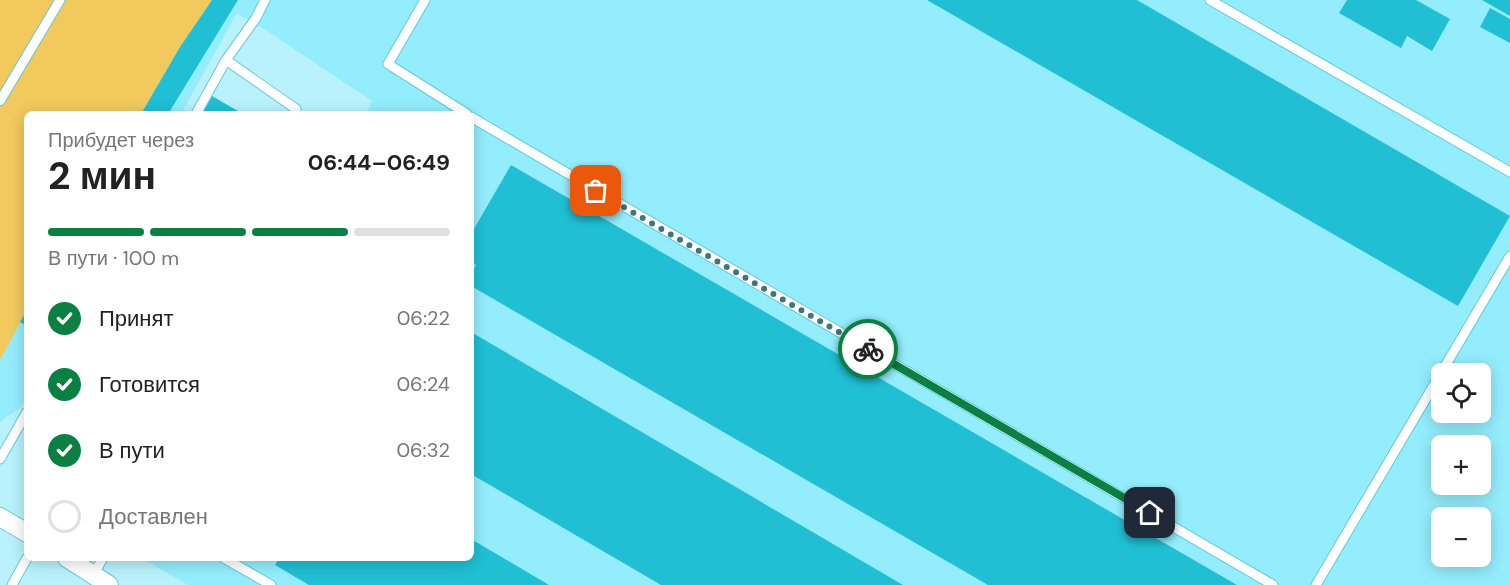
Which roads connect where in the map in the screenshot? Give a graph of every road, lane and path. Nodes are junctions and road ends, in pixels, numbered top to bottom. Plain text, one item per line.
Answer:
1 (60, 0) edge
2 (265, 0) edge
3 (425, 0) edge
4 (1210, 0) edge
5 (226, 60) junction
6 (0, 101) edge
7 (452, 110) edge
8 (198, 111) edge
9 (296, 111) edge
10 (474, 119) edge
11 (1510, 172) edge
12 (1510, 256) edge
13 (24, 417) edge
14 (0, 459) edge
15 (0, 517) edge
16 (24, 531) edge
17 (25, 561) edge
18 (72, 561) edge
19 (101, 561) edge
20 (229, 561) edge
21 (93, 575) junction
22 (12, 585) edge
23 (109, 585) edge
24 (271, 585) edge
25 (1273, 585) edge
26 (1316, 585) edge

1 - 6 lane
2 - 5 lane
3 - 7 lane
4 - 11 lane
5 - 8 lane
5 - 9 lane
10 - 25 lane
12 - 26 lane
13 - 14 lane
15 - 16 street
17 - 22 lane
18 - 21 street
19 - 21 lane
20 - 24 lane
21 - 23 street

